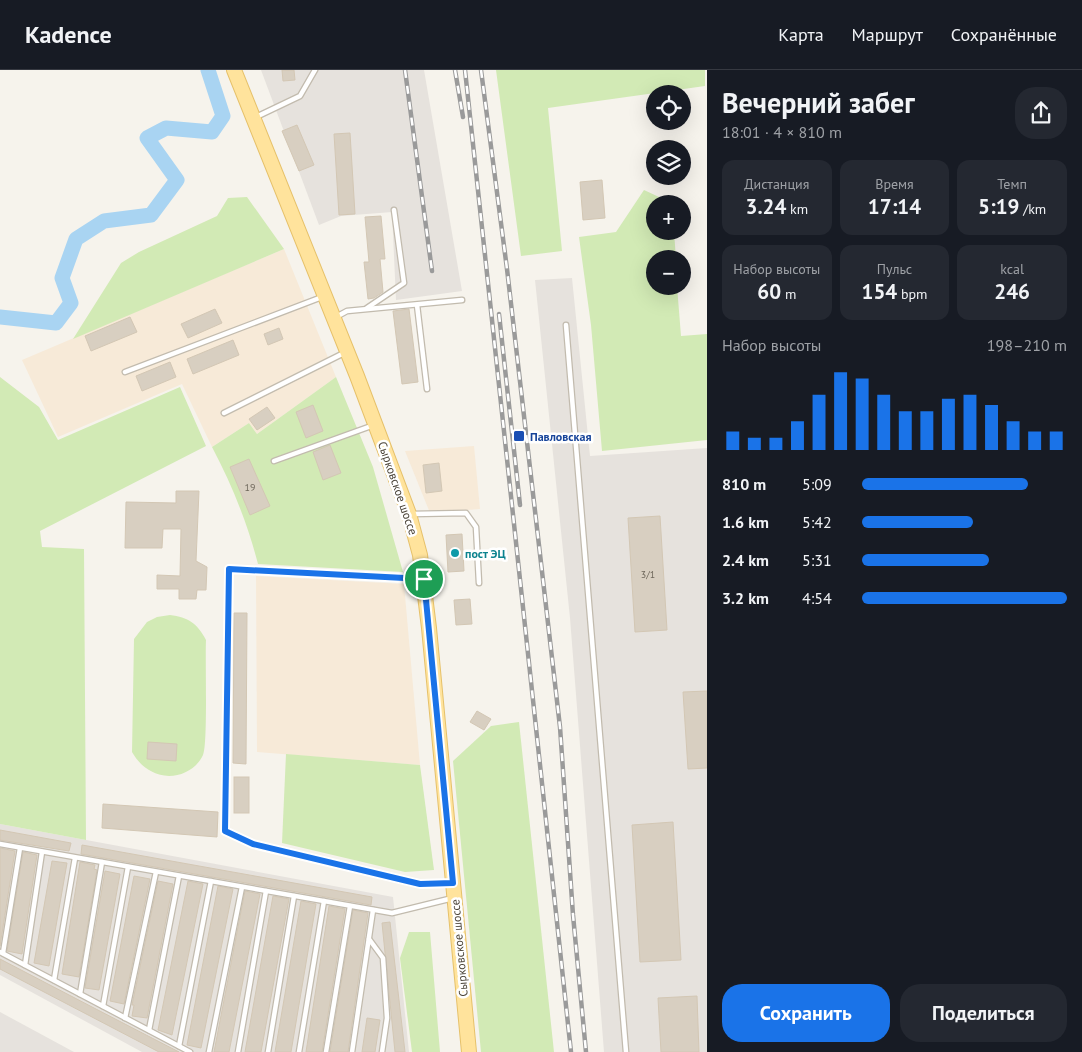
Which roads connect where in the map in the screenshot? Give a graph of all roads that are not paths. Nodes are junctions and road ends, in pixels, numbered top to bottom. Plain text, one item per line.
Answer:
1 (234, 70) edge
2 (315, 70) edge
3 (253, 118) junction
4 (394, 210) dead end
5 (325, 296) junction
6 (462, 300) dead end
7 (417, 305) junction
8 (367, 309) junction
9 (334, 318) junction
10 (566, 325) dead end
11 (347, 352) junction
12 (125, 372) dead end
13 (427, 389) dead end
14 (224, 413) dead end
15 (376, 425) junction
16 (274, 461) dead end
17 (410, 514) junction
18 (424, 579) junction
19 (479, 583) dead end
20 (0, 844) edge
21 (20, 848) junction
22 (42, 852) junction
23 (75, 858) junction
24 (102, 862) junction
25 (128, 867) junction
26 (156, 872) junction
27 (179, 876) junction
28 (210, 882) junction
29 (242, 887) junction
30 (454, 890) junction
31 (266, 891) junction
32 (294, 896) junction
33 (324, 901) junction
34 (350, 906) junction
35 (373, 910) junction
36 (369, 939) junction
37 (1, 952) edge
38 (25, 965) junction
39 (54, 980) junction
40 (80, 994) junction
41 (103, 1006) junction
42 (125, 1018) junction
43 (148, 1030) junction
44 (179, 1046) junction
45 (190, 1052) edge
46 (209, 1052) edge
47 (238, 1052) edge
48 (268, 1052) edge
49 (299, 1052) edge
50 (326, 1052) edge
51 (352, 1052) edge
52 (382, 1052) edge
53 (469, 1052) edge
54 (626, 1052) edge

1 - 3 main road, Сырковское шоссе
2 - 3 lane
3 - 5 main road, Сырковское шоссе
4 - 8 lane
5 - 9 main road, Сырковское шоссе
5 - 12 lane
6 - 7 lane
7 - 8 lane
7 - 13 lane
8 - 9 lane
9 - 11 main road, Сырковское шоссе
10 - 54 lane
11 - 14 lane
11 - 15 main road, Сырковское шоссе
15 - 16 lane
15 - 17 main road, Сырковское шоссе
17 - 18 main road, Сырковское шоссе
17 - 19 lane
18 - 30 main road, Сырковское шоссе
18 - 30 lane
20 - 21 lane
21 - 22 lane
21 - 37 lane
22 - 23 lane
22 - 38 lane
23 - 24 lane
23 - 39 lane
24 - 25 lane
24 - 40 lane
25 - 26 lane
25 - 41 lane
26 - 27 lane
26 - 42 lane
27 - 28 lane
27 - 43 lane
28 - 29 lane
28 - 44 lane
29 - 31 lane
29 - 46 lane
30 - 35 lane
30 - 53 main road, Сырковское шоссе
31 - 32 lane
31 - 47 lane
32 - 33 lane
32 - 48 lane
33 - 34 lane
33 - 49 lane
34 - 35 lane
34 - 50 lane
35 - 36 lane
36 - 51 lane
36 - 52 lane
37 - 38 lane
38 - 39 lane
39 - 40 lane
40 - 41 lane
41 - 42 lane
42 - 43 lane
43 - 44 lane
44 - 45 lane

